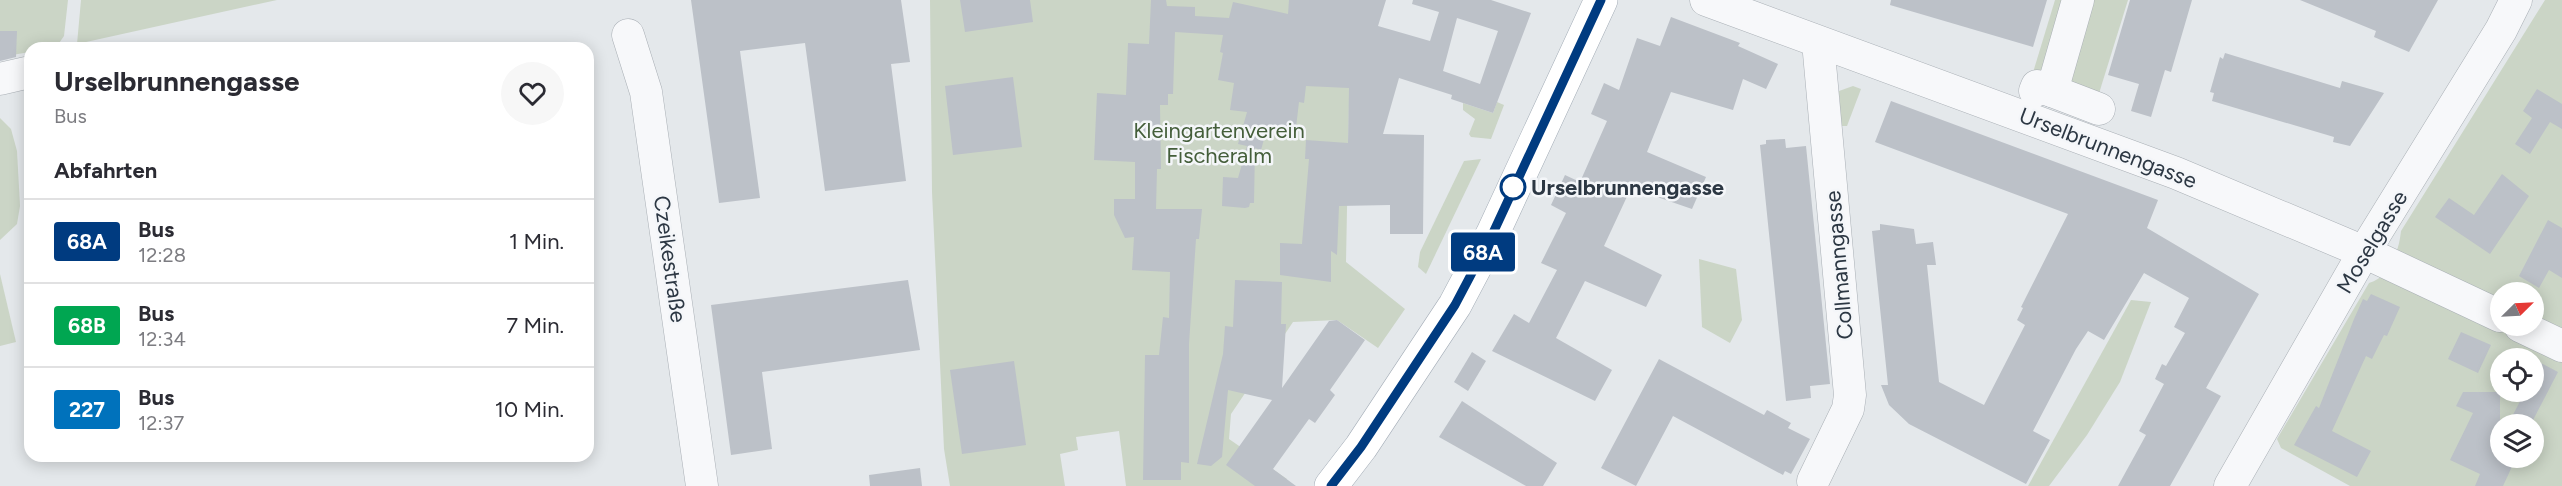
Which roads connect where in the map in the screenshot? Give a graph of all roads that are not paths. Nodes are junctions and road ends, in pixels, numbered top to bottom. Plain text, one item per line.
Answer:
1 (1601, 0) edge
2 (1706, 0) edge
3 (2078, 0) edge
4 (2516, 0) edge
5 (628, 35) dead end
6 (1818, 42) junction
7 (24, 73) edge
8 (0, 79) edge
9 (2099, 109) dead end
10 (2364, 252) junction
11 (2490, 311) edge
12 (2541, 336) edge
13 (2562, 346) edge
14 (1813, 481) dead end
15 (702, 486) edge
16 (1331, 486) edge
17 (2230, 486) edge

1 - 16 main road
2 - 6 street, Urselbrunnengasse
3 - 9 street
4 - 10 street, Moselgasse
5 - 15 street, Czeikestraße
6 - 10 street, Urselbrunnengasse
6 - 14 street, Collmanngasse
7 - 8 street
10 - 11 street, Urselbrunnengasse
10 - 17 street, Moselgasse
12 - 13 street

